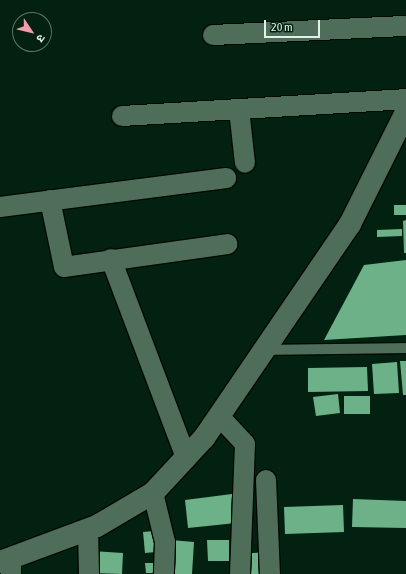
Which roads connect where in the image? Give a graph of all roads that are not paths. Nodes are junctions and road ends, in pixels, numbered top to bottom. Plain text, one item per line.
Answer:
1 (406, 26) edge
2 (213, 36) dead end
3 (406, 99) edge
4 (239, 109) junction
5 (406, 112) edge
6 (122, 116) dead end
7 (245, 163) dead end
8 (226, 178) dead end
9 (50, 200) junction
10 (0, 206) edge
11 (227, 244) dead end
12 (111, 259) junction
13 (406, 348) edge
14 (264, 350) junction
15 (219, 416) junction
16 (186, 458) junction
17 (266, 480) dead end
18 (153, 493) junction
19 (88, 529) junction
20 (7, 565) edge
21 (89, 574) edge
22 (164, 574) edge
23 (240, 574) edge
24 (270, 574) edge

1 - 2 street
3 - 4 street
4 - 6 street
4 - 7 street
5 - 14 street
8 - 9 street
9 - 10 street
9 - 12 street
11 - 12 street
12 - 16 street
13 - 14 lane
14 - 15 street
15 - 16 street
15 - 23 street
16 - 18 street
17 - 24 street
18 - 19 street
18 - 22 street
19 - 20 street
19 - 21 street

